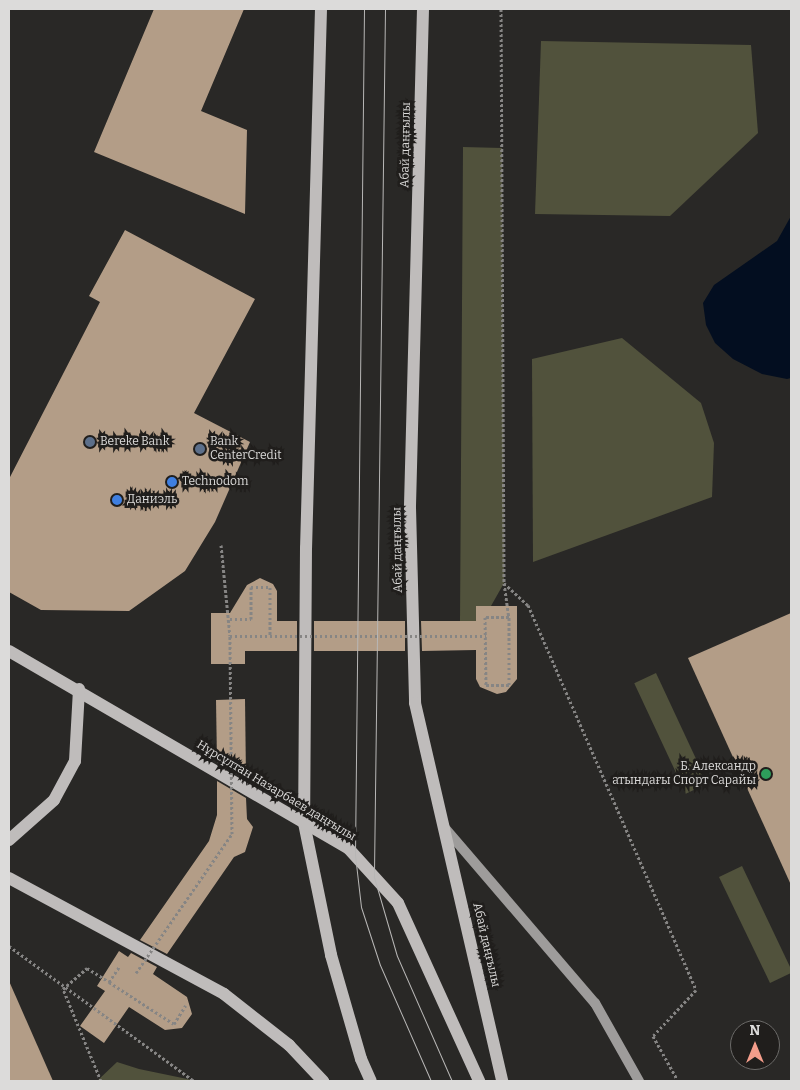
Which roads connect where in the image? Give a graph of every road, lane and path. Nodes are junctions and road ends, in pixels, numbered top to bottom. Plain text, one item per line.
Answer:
1 (321, 9) edge
2 (423, 9) edge
3 (501, 9) edge
4 (221, 545) dead end
5 (504, 583) junction
6 (509, 617) junction
7 (230, 619) junction
8 (270, 635) junction
9 (230, 636) junction
10 (486, 636) junction
11 (9, 651) edge
12 (79, 689) junction
13 (304, 823) junction
14 (444, 826) junction
15 (9, 840) edge
16 (9, 878) edge
17 (9, 946) edge
18 (121, 963) dead end
19 (144, 978) dead end
20 (109, 982) junction
21 (64, 989) junction
22 (178, 1000) dead end
23 (100, 1081) edge
24 (194, 1081) edge
25 (323, 1081) edge
26 (371, 1081) edge
27 (479, 1081) edge
28 (502, 1081) edge
29 (639, 1081) edge
30 (678, 1081) edge

1 - 13 main road
2 - 14 main road, Абай даңғылы
3 - 5 path
4 - 7 path
5 - 6 path
5 - 30 path
6 - 10 path
6 - 10 path
7 - 8 path
7 - 9 path
8 - 9 path, bridge
8 - 10 path, bridge
9 - 19 path, bridge
11 - 12 main road, Нұрсұлтан Назарбаев даңғылы
12 - 13 main road, Нұрсұлтан Назарбаев даңғылы
12 - 15 main road
13 - 26 main road
13 - 27 main road, Нұрсұлтан Назарбаев даңғылы
14 - 28 main road, Абай даңғылы
14 - 29 main road
16 - 25 main road
17 - 21 path
18 - 20 path
20 - 21 path
20 - 22 path
21 - 23 path
21 - 24 path

